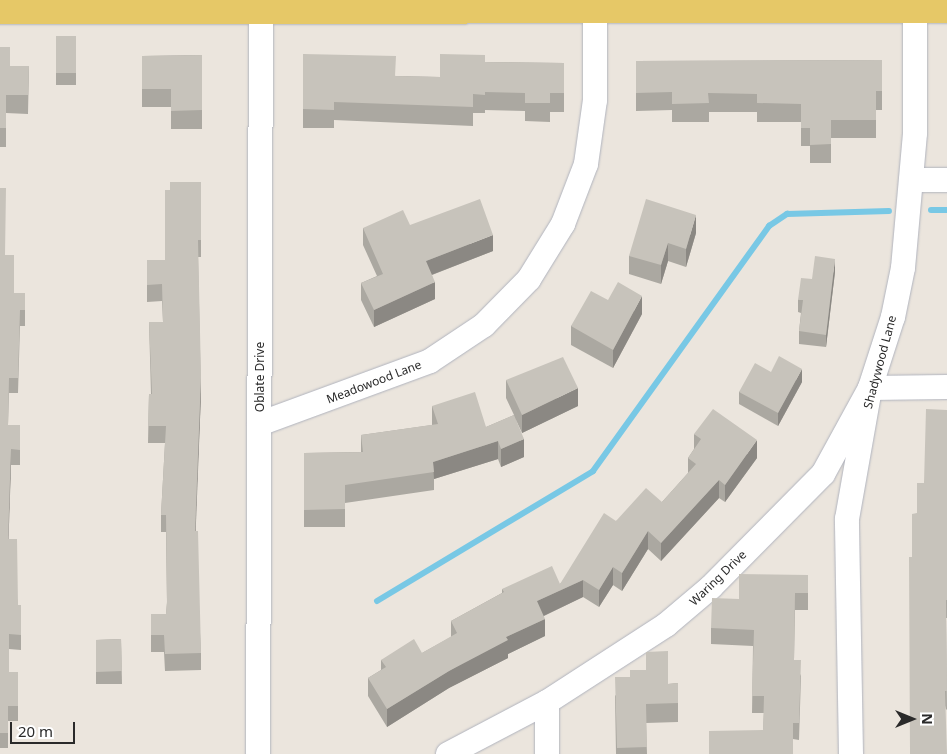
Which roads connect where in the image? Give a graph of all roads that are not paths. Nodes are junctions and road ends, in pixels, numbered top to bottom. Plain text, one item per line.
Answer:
1 (261, 5) edge
2 (595, 5) edge
3 (915, 5) edge
4 (947, 9) edge
5 (0, 10) edge
6 (911, 180) junction
7 (947, 180) edge
8 (947, 387) edge
9 (870, 388) junction
10 (259, 424) junction
11 (547, 702) junction
12 (258, 754) edge
13 (448, 754) edge
14 (547, 754) edge
15 (851, 754) edge

1 - 2 main road
1 - 5 main road
1 - 10 street, Oblate Drive
2 - 3 main road
2 - 10 street, Meadowood Lane
3 - 4 main road
3 - 6 street, Shadywood Lane
6 - 7 street
6 - 9 street, Shadywood Lane
8 - 9 street
9 - 11 street, Waring Drive
9 - 15 street, Shadywood Lane
10 - 12 street, Oblate Drive
11 - 13 street, Waring Drive
11 - 14 street

